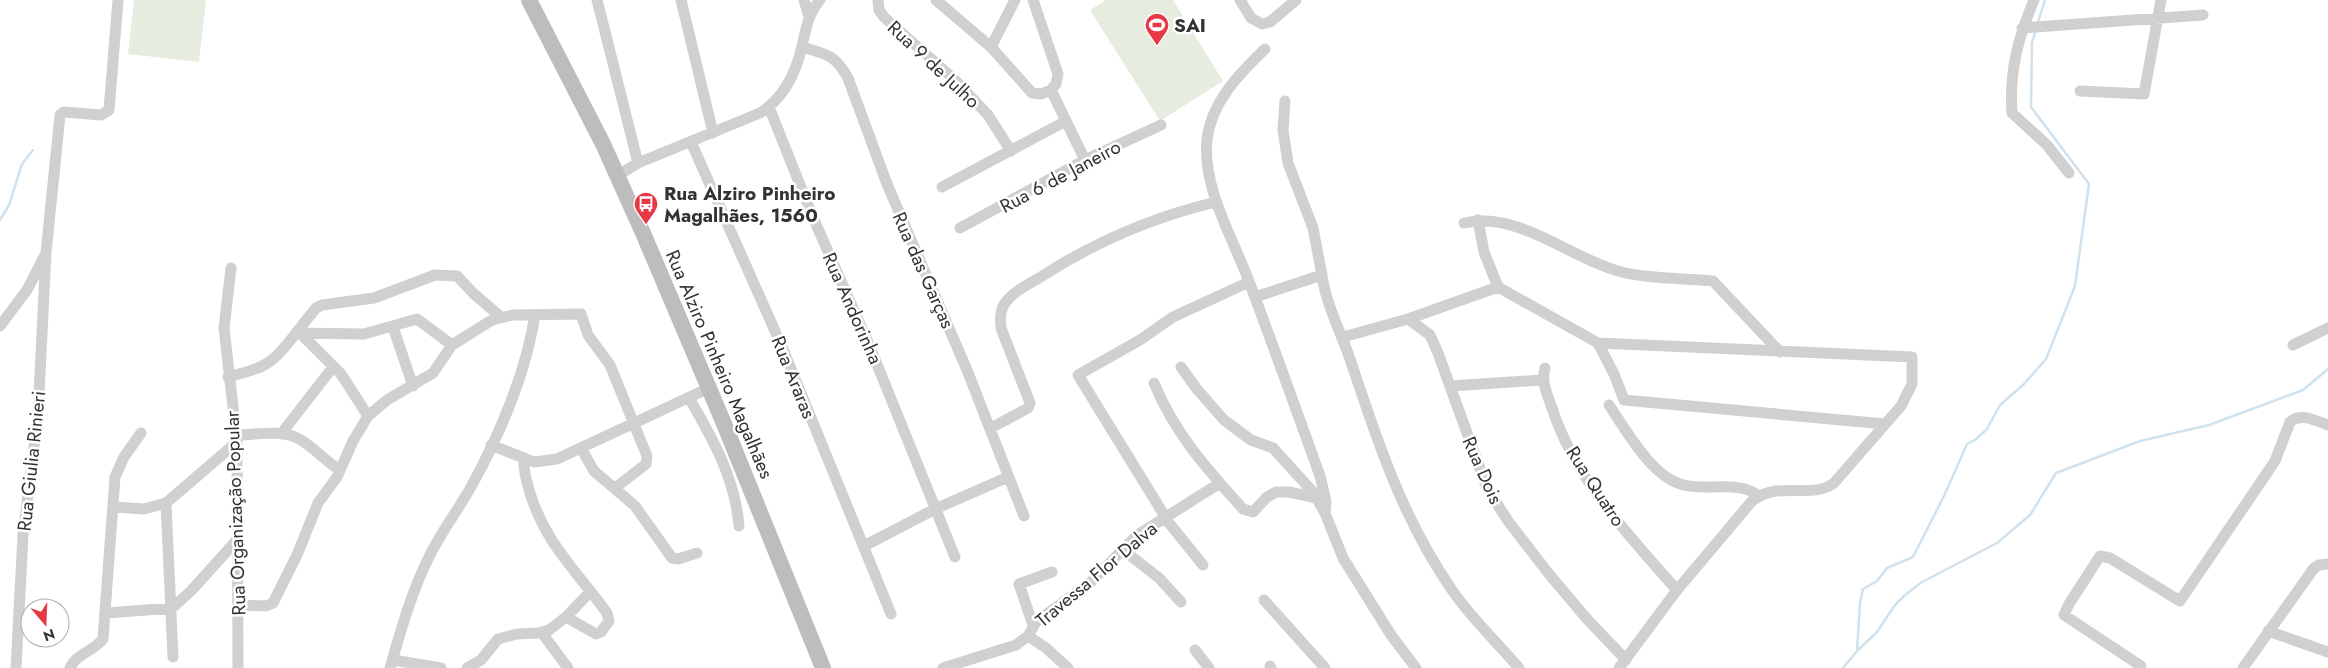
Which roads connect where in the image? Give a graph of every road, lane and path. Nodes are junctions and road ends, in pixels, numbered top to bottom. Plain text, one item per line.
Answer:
1 (118, 0) edge
2 (528, 0) edge
3 (597, 0) edge
4 (681, 0) edge
5 (804, 0) edge
6 (820, 0) edge
7 (878, 0) edge
8 (936, 0) edge
9 (1015, 0) edge
10 (1033, 0) edge
11 (1240, 0) edge
12 (1296, 0) edge
13 (2034, 0) edge
14 (2161, 0) edge
15 (2203, 16) dead end
16 (809, 17) junction
17 (2158, 17) junction
18 (2026, 28) junction
19 (991, 47) junction
20 (802, 48) junction
21 (1265, 49) dead end
22 (1051, 90) junction
23 (2080, 91) dead end
24 (1285, 101) dead end
25 (769, 107) junction
26 (1066, 121) junction
27 (1162, 125) dead end
28 (713, 133) junction
29 (692, 142) junction
30 (1011, 151) junction
31 (1085, 160) junction
32 (638, 163) junction
33 (2069, 172) dead end
34 (618, 176) junction
35 (942, 188) dead end
36 (1216, 202) junction
37 (1478, 220) junction
38 (1464, 223) dead end
39 (960, 228) dead end
40 (46, 253) junction
41 (231, 268) dead end
42 (1322, 275) junction
43 (32, 280) junction
44 (45, 282) junction
45 (1249, 282) junction
46 (1498, 287) junction
47 (1255, 297) junction
48 (535, 315) junction
49 (501, 316) junction
50 (1408, 319) junction
51 (0, 326) edge
52 (393, 327) junction
53 (2328, 328) edge
54 (298, 333) junction
55 (1343, 337) junction
56 (1598, 343) junction
57 (452, 345) junction
58 (2293, 345) dead end
59 (1780, 352) junction
60 (333, 366) junction
61 (1181, 367) dead end
62 (1545, 368) dead end
63 (228, 377) junction
64 (1542, 380) junction
65 (1154, 383) dead end
66 (413, 386) junction
67 (1450, 386) junction
68 (709, 388) junction
69 (689, 398) junction
70 (1609, 404) dead end
71 (368, 416) junction
72 (634, 423) junction
73 (1885, 424) junction
74 (2328, 426) edge
75 (990, 428) junction
76 (141, 432) dead end
77 (281, 434) junction
78 (236, 439) junction
79 (491, 445) junction
80 (581, 448) junction
81 (524, 459) junction
82 (340, 470) junction
83 (1008, 477) junction
84 (1220, 483) junction
85 (615, 488) junction
86 (1759, 496) junction
87 (1317, 498) junction
88 (166, 503) junction
89 (114, 507) junction
90 (935, 509) junction
91 (1325, 513) junction
92 (1024, 516) dead end
93 (1165, 518) junction
94 (740, 526) dead end
95 (236, 541) junction
96 (864, 546) junction
97 (1122, 550) junction
98 (697, 554) dead end
99 (955, 557) dead end
100 (2328, 564) edge
101 (1203, 565) dead end
102 (1052, 572) dead end
103 (1677, 590) junction
104 (590, 592) junction
105 (1264, 600) dead end
106 (1181, 602) dead end
107 (238, 605) junction
108 (172, 608) junction
109 (107, 613) junction
110 (891, 614) dead end
111 (566, 617) junction
112 (1030, 631) junction
113 (2268, 631) junction
114 (542, 633) junction
115 (1195, 650) dead end
116 (2328, 652) edge
117 (173, 657) dead end
118 (392, 664) edge
119 (1623, 664) edge
120 (2141, 666) dead end
121 (16, 668) edge
122 (70, 668) edge
123 (238, 668) edge
124 (441, 668) edge
125 (467, 668) edge
126 (568, 668) edge
127 (823, 668) edge
128 (943, 668) edge
129 (1068, 668) edge
130 (1209, 668) edge
131 (1325, 668) edge
132 (1416, 668) edge
133 (1518, 668) edge
134 (2243, 668) edge

1 - 40 street, Rua Giulia Rinieri
2 - 34 street, Rua Alziro Pinheiro Magalhães
3 - 32 street
4 - 28 street
5 - 16 street
6 - 16 street
7 - 30 street, Rua 9 de Julho
8 - 19 street
9 - 19 street
10 - 22 street
11 - 12 street
13 - 18 street
14 - 17 street
15 - 17 street
16 - 20 street
17 - 18 street
17 - 23 street
18 - 33 street
19 - 22 street
20 - 25 street
20 - 75 street, Rua das Garças
21 - 36 street
22 - 26 street
24 - 42 street
25 - 28 street
25 - 90 street, Rua Andorinha
26 - 30 street
26 - 31 street
27 - 31 street, Rua 6 de Janeiro
28 - 29 street
29 - 32 street
29 - 96 street, Rua Araras
30 - 35 street
31 - 39 street, Rua 6 de Janeiro
32 - 34 street
34 - 68 street, Rua Alziro Pinheiro Magalhães
36 - 45 street
36 - 75 street
37 - 38 street
37 - 46 street
37 - 59 street
40 - 43 street
40 - 44 street, Rua Giulia Rinieri
41 - 63 street, Rua Organização Popular
42 - 47 street
42 - 55 street
43 - 44 street
43 - 51 street
44 - 121 street, Rua Giulia Rinieri
45 - 47 street
45 - 93 street
46 - 50 street
46 - 56 street
47 - 91 street
48 - 49 street
48 - 72 street
48 - 79 street
49 - 54 street
49 - 57 street
50 - 55 street
50 - 67 street, Rua Dois
52 - 54 street
52 - 57 street
52 - 66 street
53 - 58 street
54 - 60 street
54 - 63 street
55 - 133 street
56 - 59 street
56 - 73 street
57 - 66 street
59 - 73 street
60 - 71 street
60 - 77 street
61 - 87 street
62 - 64 street
63 - 78 street, Rua Organização Popular
64 - 67 street
64 - 103 street, Rua Quatro
65 - 84 street
66 - 71 street
67 - 119 street, Rua Dois
68 - 69 street
68 - 127 street, Rua Alziro Pinheiro Magalhães
69 - 72 street
69 - 94 street
70 - 86 street
71 - 82 street
72 - 80 street
72 - 85 street
73 - 86 street
74 - 120 street
75 - 83 street, Rua das Garças
76 - 89 street
77 - 78 street
77 - 82 street
78 - 88 street
78 - 95 street, Rua Organização Popular
79 - 81 street
79 - 118 street
80 - 81 street
80 - 85 street
81 - 104 street
82 - 107 street
83 - 90 street
83 - 92 street, Rua das Garças
84 - 87 street
84 - 93 street, Travessa Flor Dalva
85 - 98 street
86 - 103 street
87 - 91 street
88 - 89 street
88 - 108 street
89 - 109 street
90 - 96 street
90 - 99 street, Rua Andorinha
91 - 132 street
93 - 97 street, Travessa Flor Dalva
93 - 101 street
95 - 107 street, Rua Organização Popular
95 - 108 street
96 - 110 street, Rua Araras
97 - 106 street
97 - 112 street, Travessa Flor Dalva
100 - 113 street
102 - 112 street
103 - 119 street
104 - 111 street
104 - 111 street
105 - 131 street
107 - 123 street, Rua Organização Popular
108 - 109 street
108 - 117 street
109 - 122 street
111 - 114 street
112 - 128 street, Travessa Flor Dalva
112 - 129 street
113 - 116 street
113 - 134 street
114 - 125 street
114 - 126 street
115 - 130 street
118 - 124 street

